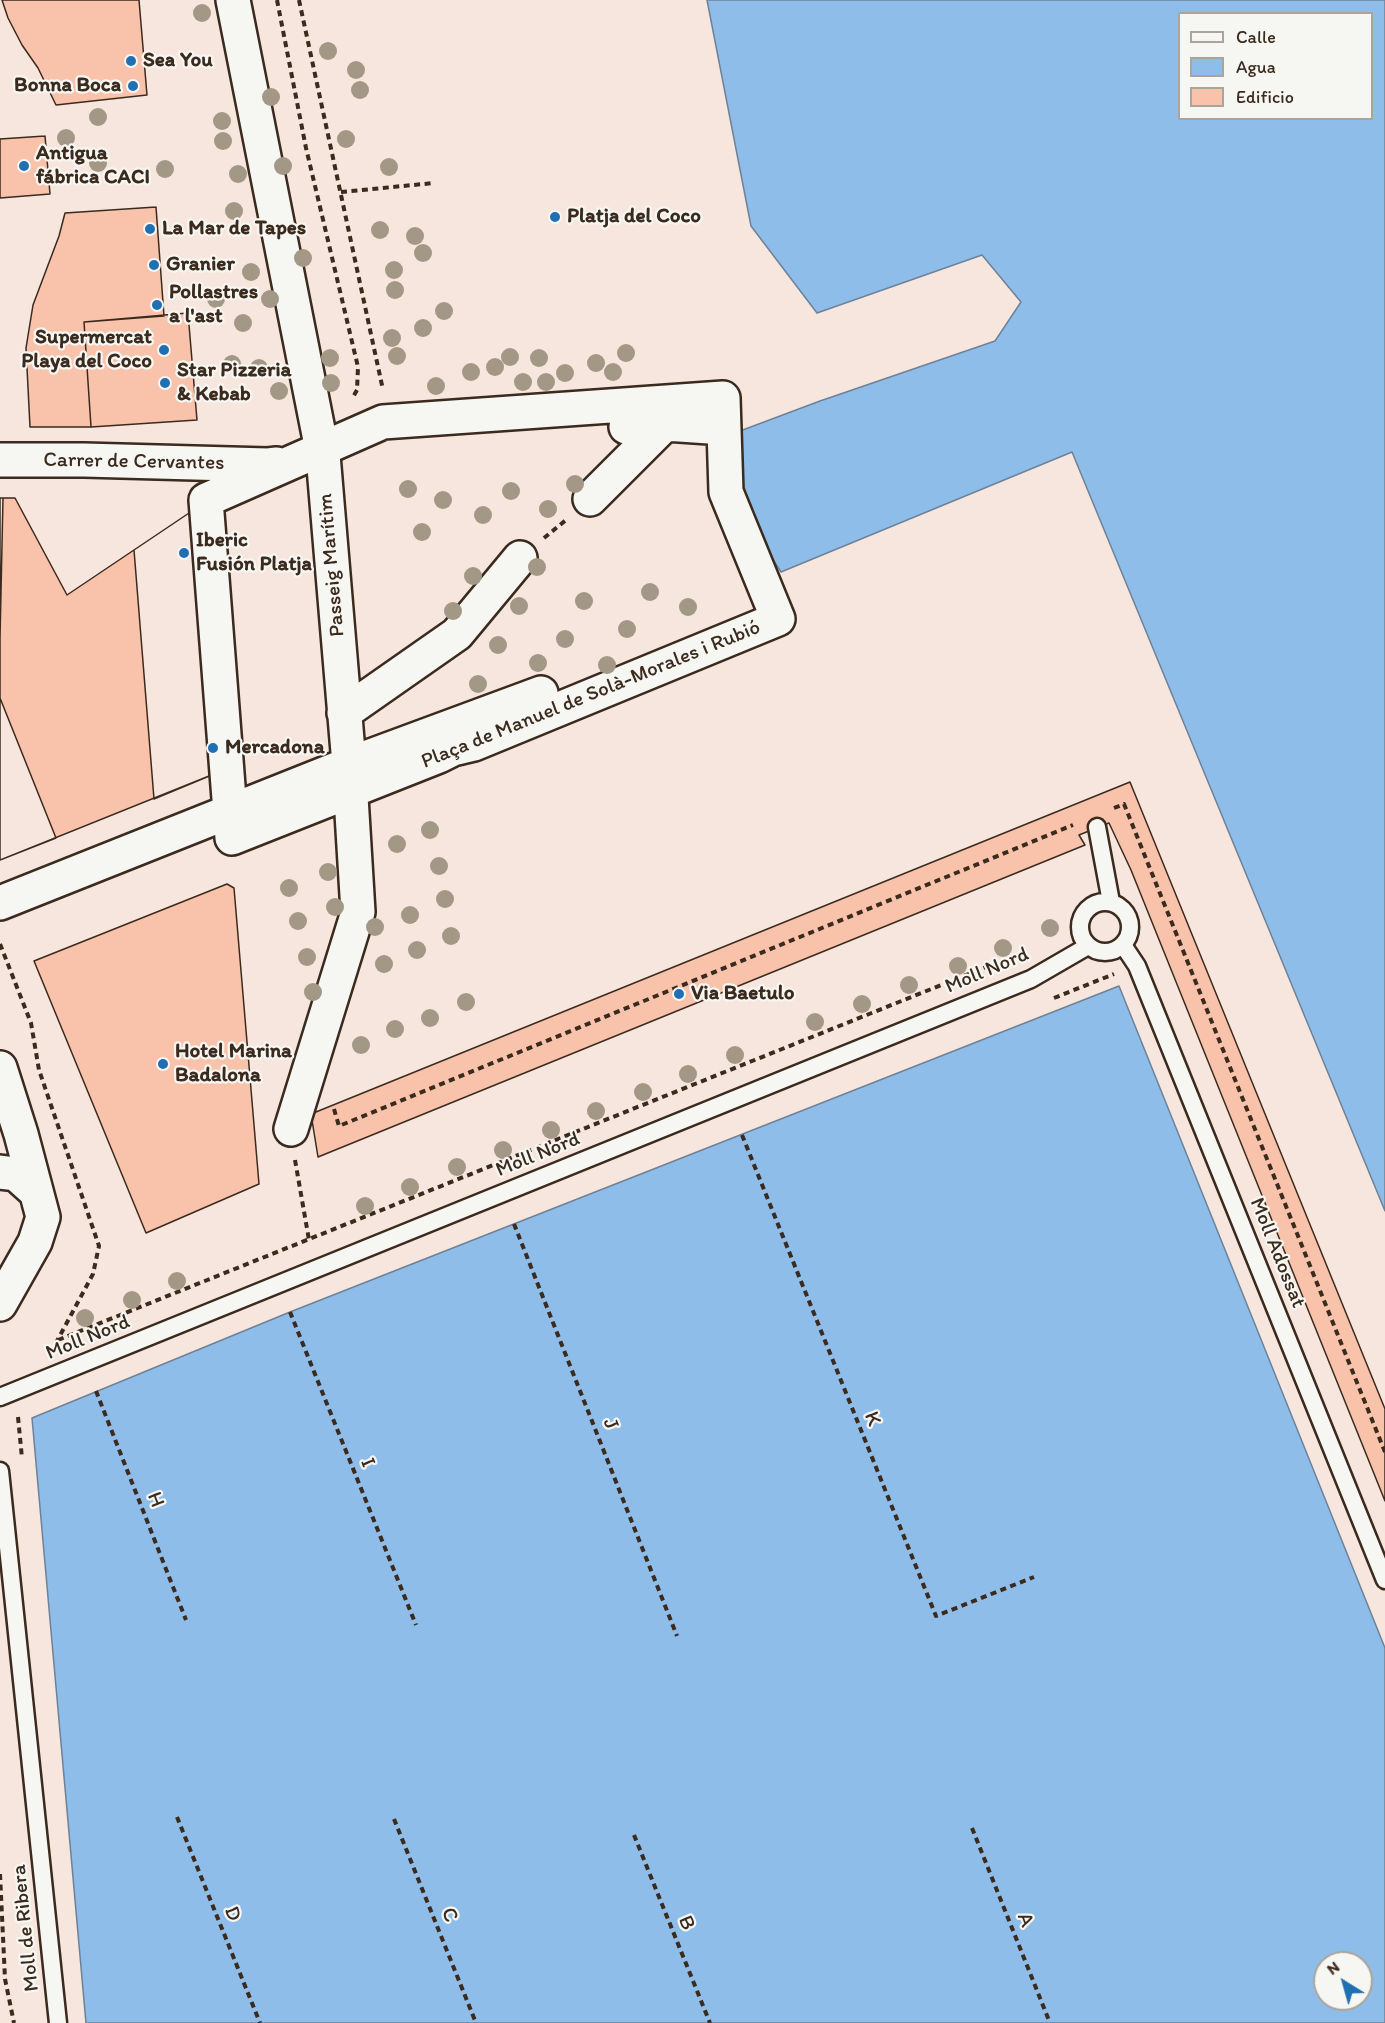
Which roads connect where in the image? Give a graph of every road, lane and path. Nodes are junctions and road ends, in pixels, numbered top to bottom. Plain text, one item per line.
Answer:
1 (233, 0) edge
2 (277, 0) edge
3 (299, 0) edge
4 (434, 183) dead end
5 (341, 192) junction
6 (384, 395) dead end
7 (665, 424) junction
8 (724, 428) junction
9 (307, 455) junction
10 (0, 460) edge
11 (590, 499) joint
12 (520, 558) joint
13 (748, 618) dead end
14 (344, 713) junction
15 (350, 777) junction
16 (229, 811) junction
17 (1097, 827) dead end
18 (1111, 902) junction
19 (0, 903) edge
20 (0, 944) edge
21 (1088, 945) junction
22 (1123, 945) junction
23 (776, 948) dead end
24 (997, 962) dead end
25 (0, 1068) edge
26 (331, 1101) dead end
27 (291, 1129) dead end
28 (742, 1135) dead end
29 (0, 1172) edge
30 (299, 1188) dead end
31 (35, 1191) junction
32 (514, 1224) dead end
33 (309, 1240) junction
34 (35, 1242) junction
35 (0, 1260) edge
36 (0, 1304) edge
37 (290, 1312) dead end
38 (57, 1341) junction
39 (69, 1370) junction
40 (96, 1391) dead end
41 (0, 1397) edge
42 (17, 1412) dead end
43 (22, 1458) dead end
44 (0, 1471) edge
45 (1034, 1577) dead end
46 (1385, 1580) edge
47 (186, 1620) dead end
48 (416, 1625) dead end
49 (677, 1636) dead end
50 (177, 1817) dead end
51 (394, 1819) dead end
52 (972, 1828) dead end
53 (634, 1835) dead end
54 (0, 1874) edge
55 (14, 2023) edge
56 (58, 2023) edge
57 (260, 2023) edge
58 (476, 2023) edge
59 (710, 2023) edge
60 (1050, 2023) edge

1 - 9 street, Passeig Marítim
2 - 9 path
3 - 5 path
4 - 5 path
5 - 6 path
7 - 8 street, Plaça de Manuel de Solà-Morales i Rubió
7 - 9 street, Plaça de Manuel de Solà-Morales i Rubió
7 - 11 street
8 - 9 street, Plaça de Manuel de Solà-Morales i Rubió
8 - 15 street, Plaça de Manuel de Solà-Morales i Rubió
9 - 10 street, Carrer de Cervantes
9 - 14 street, Passeig Marítim
9 - 16 street, Plaça de Manuel de Solà-Morales i Rubió
11 - 12 path
12 - 14 street
13 - 15 street, Plaça de Manuel de Solà-Morales i Rubió
14 - 15 street, Passeig Marítim
15 - 16 street
15 - 27 street
16 - 19 street
17 - 18 lane
18 - 21 lane
18 - 22 lane
20 - 38 path
21 - 22 lane
21 - 39 lane, Moll Nord
22 - 46 lane, Moll Adossat
23 - 26 path
24 - 33 path
25 - 31 street
28 - 45 path, K
29 - 31 street
30 - 33 path
31 - 34 street
32 - 49 path, J
33 - 38 path
34 - 35 street
34 - 36 street
37 - 48 path, I
38 - 39 path
39 - 41 lane, Moll Nord
40 - 47 path, H
42 - 43 path
44 - 56 lane, Moll de Ribera
50 - 57 path, D
51 - 58 path, C
52 - 60 path, A
53 - 59 path, B
54 - 55 path

